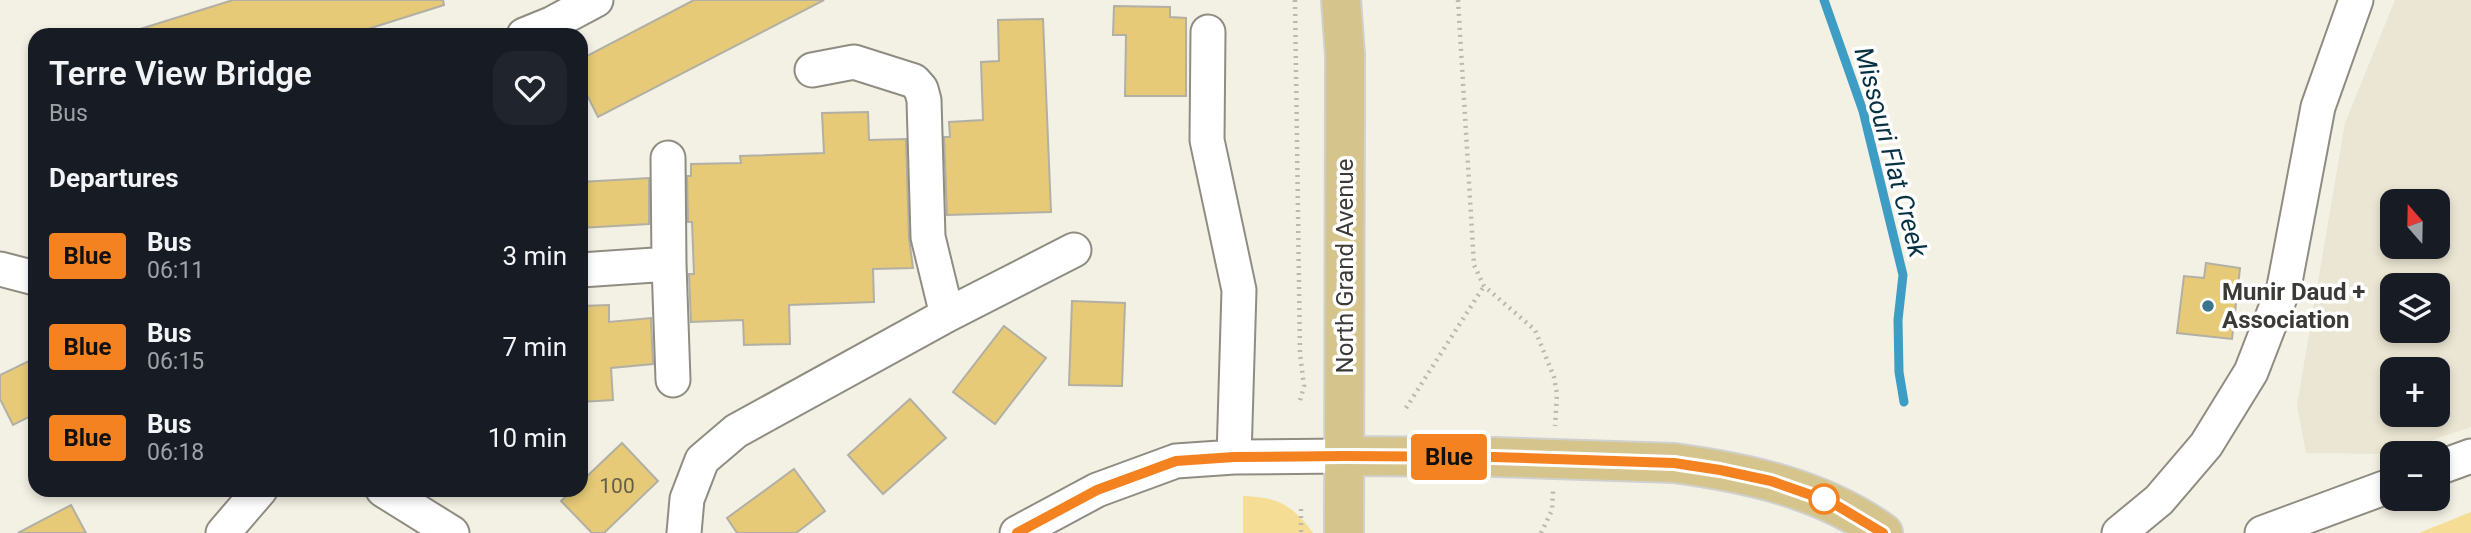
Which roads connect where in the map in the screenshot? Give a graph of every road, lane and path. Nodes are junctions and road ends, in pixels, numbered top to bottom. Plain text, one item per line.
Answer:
1 (596, 0) edge
2 (1295, 0) edge
3 (1341, 0) edge
4 (1458, 0) edge
5 (2357, 0) edge
6 (541, 28) edge
7 (1208, 32) dead end
8 (812, 70) dead end
9 (668, 158) dead end
10 (1074, 250) dead end
11 (669, 264) junction
12 (0, 269) edge
13 (588, 270) edge
14 (28, 276) edge
15 (1484, 286) junction
16 (947, 315) junction
17 (673, 380) dead end
18 (1299, 404) dead end
19 (1406, 408) dead end
20 (1555, 433) dead end
21 (1345, 456) junction
22 (2471, 456) edge
23 (1234, 457) junction
24 (2450, 464) edge
25 (1553, 485) dead end
26 (2380, 489) edge
27 (254, 497) edge
28 (394, 497) edge
29 (436, 497) edge
30 (1301, 509) dead end
31 (444, 528) edge
32 (223, 533) edge
33 (684, 533) edge
34 (1017, 533) edge
35 (1301, 533) edge
36 (1344, 533) edge
37 (1541, 533) edge
38 (1884, 533) edge
39 (2119, 533) edge
40 (2262, 533) edge

1 - 6 street
2 - 18 path
3 - 21 main road, North Grand Avenue
4 - 15 path
5 - 39 street
7 - 23 street
8 - 16 street
9 - 11 street
10 - 16 street
11 - 13 street
11 - 17 street
12 - 14 street
15 - 19 path
15 - 20 path
16 - 33 street
21 - 23 street
21 - 36 main road, North Grand Avenue
21 - 38 main road, bridge
22 - 24 street
23 - 34 street
25 - 37 path
26 - 40 street
27 - 32 street
28 - 31 street
29 - 31 street
30 - 35 path

